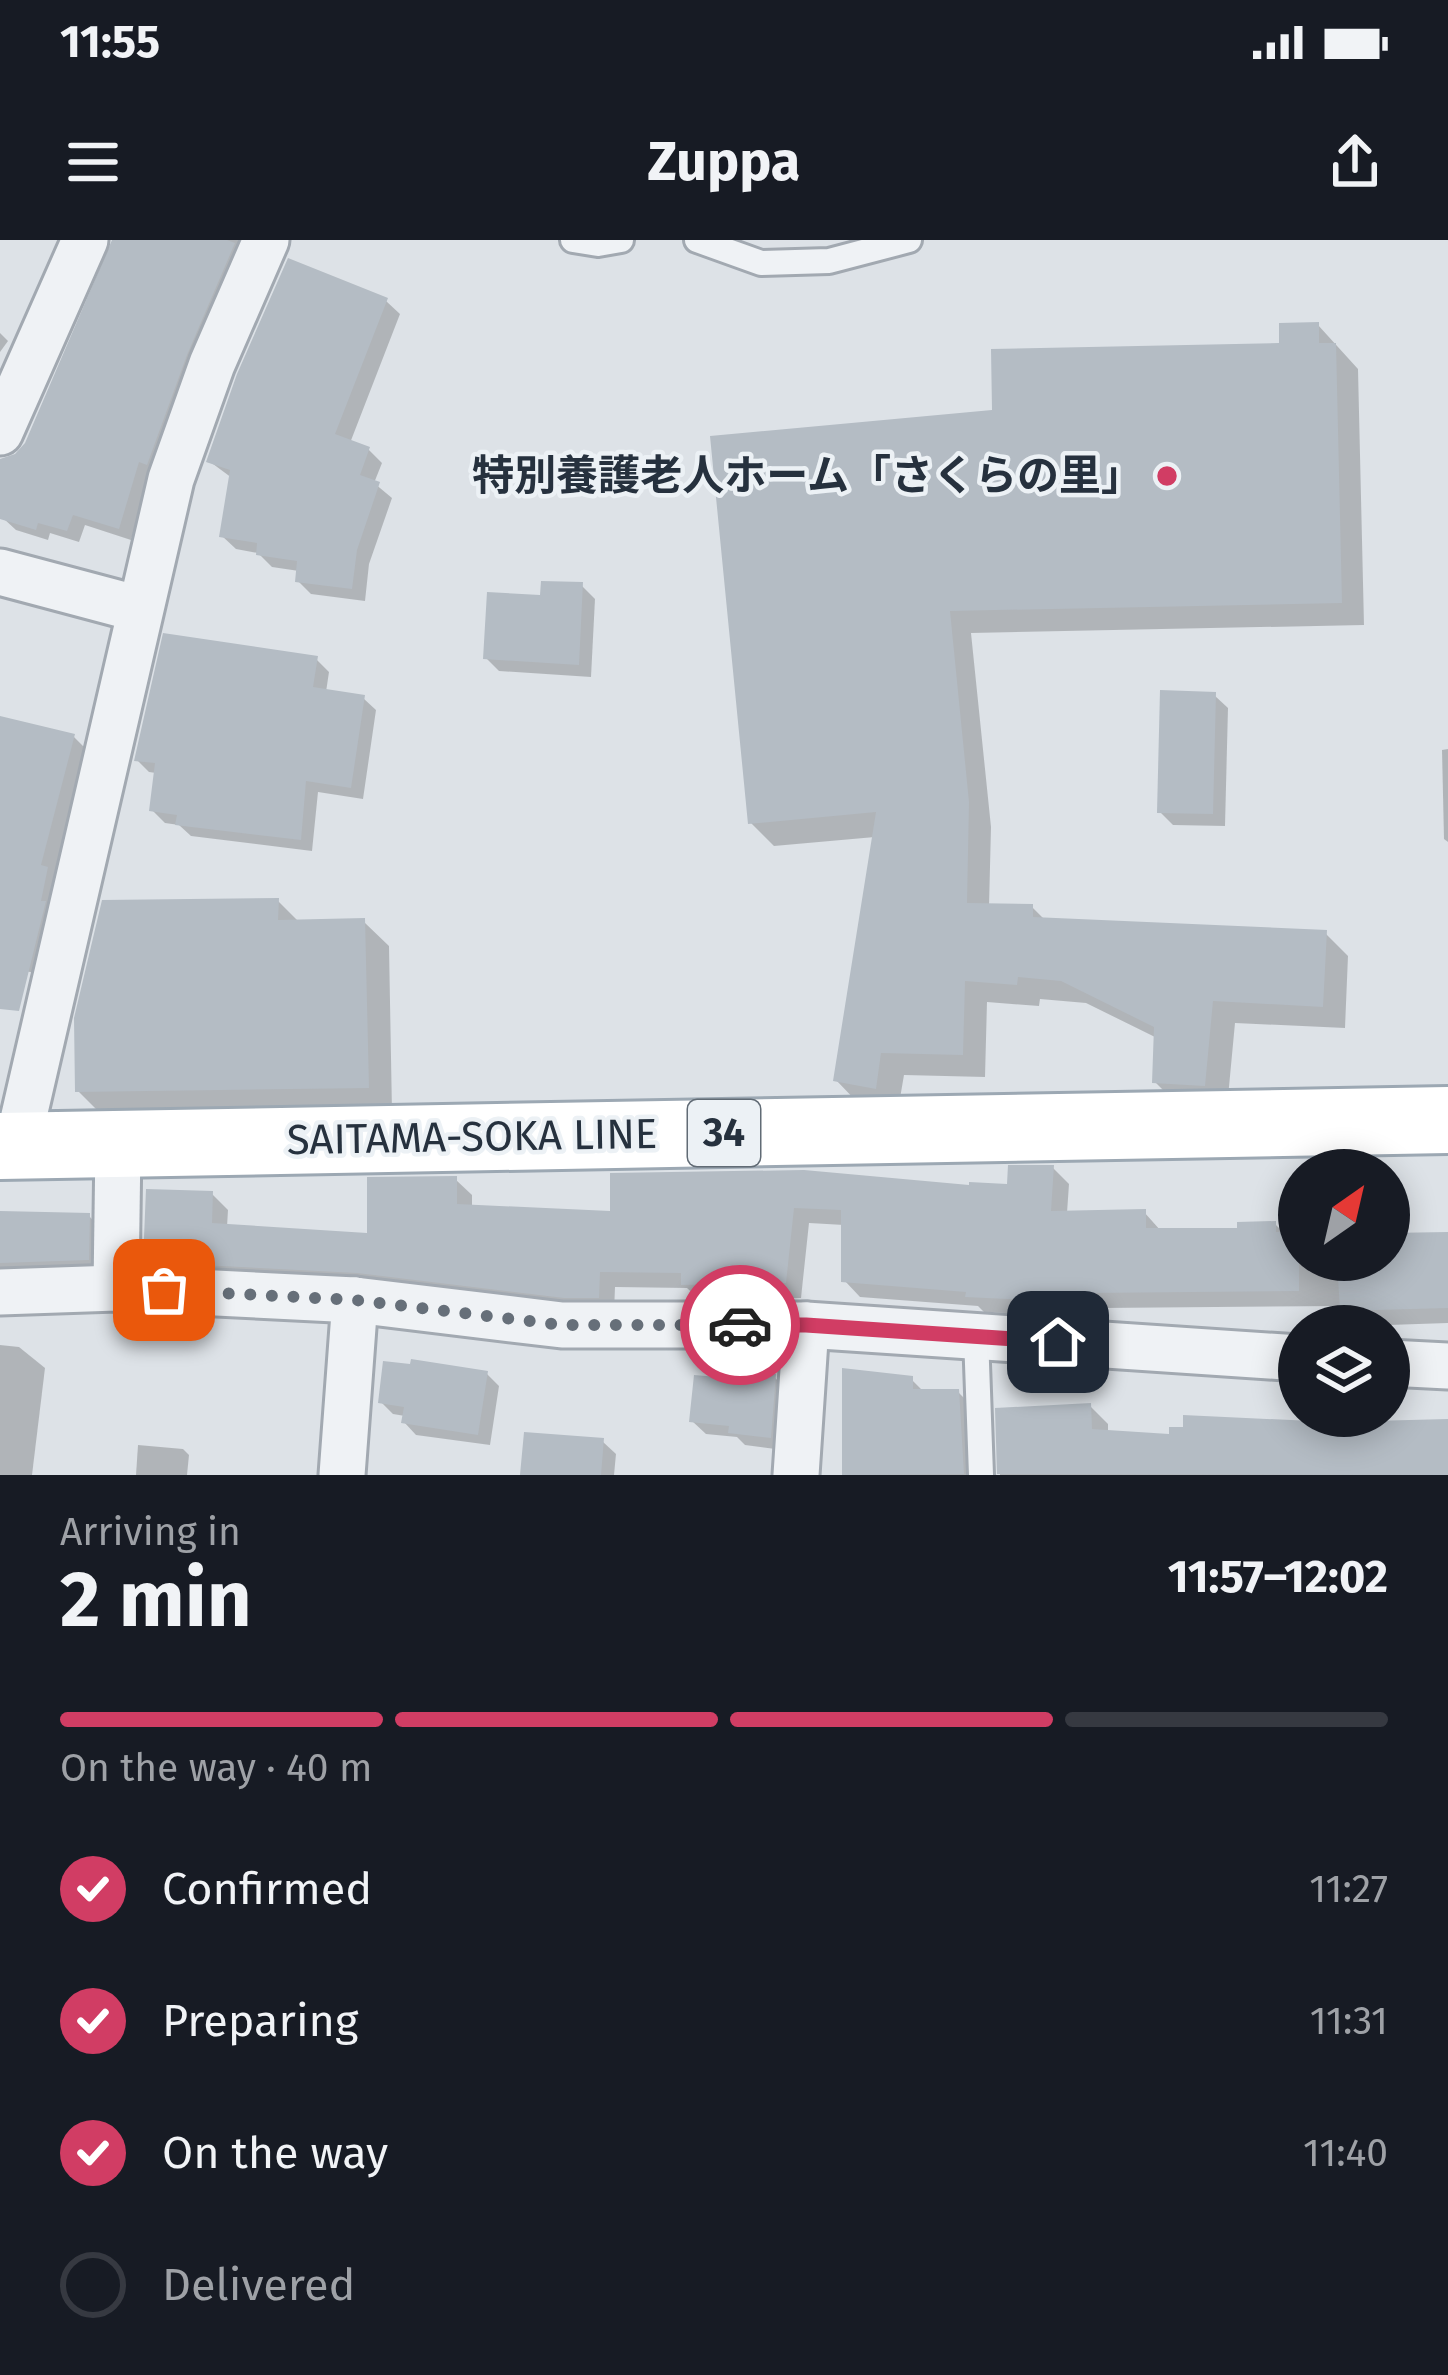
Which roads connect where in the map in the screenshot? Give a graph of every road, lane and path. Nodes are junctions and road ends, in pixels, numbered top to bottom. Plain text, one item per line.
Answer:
1 (85, 240) edge
2 (266, 240) edge
3 (573, 240) edge
4 (621, 240) edge
5 (697, 240) edge
6 (909, 240) edge
7 (0, 432) edge
8 (0, 572) edge
9 (139, 608) junction
10 (1448, 1120) edge
11 (118, 1144) junction
12 (9, 1146) edge
13 (116, 1288) junction
14 (0, 1292) edge
15 (355, 1300) junction
16 (806, 1325) junction
17 (976, 1336) junction
18 (1278, 1357) edge
19 (1410, 1364) edge
20 (1448, 1366) edge
21 (342, 1475) edge
22 (796, 1475) edge
23 (982, 1475) edge

1 - 7 street
2 - 9 street
3 - 4 lane
5 - 6 lane
8 - 9 street
9 - 12 street
10 - 11 main road, SAITAMA-SOKA LINE / 34
11 - 12 main road, SAITAMA-SOKA LINE / 34
11 - 13 street
13 - 14 street
13 - 15 street
15 - 16 street
15 - 21 street
16 - 17 street
16 - 22 street
17 - 18 street
17 - 23 lane
19 - 20 street

